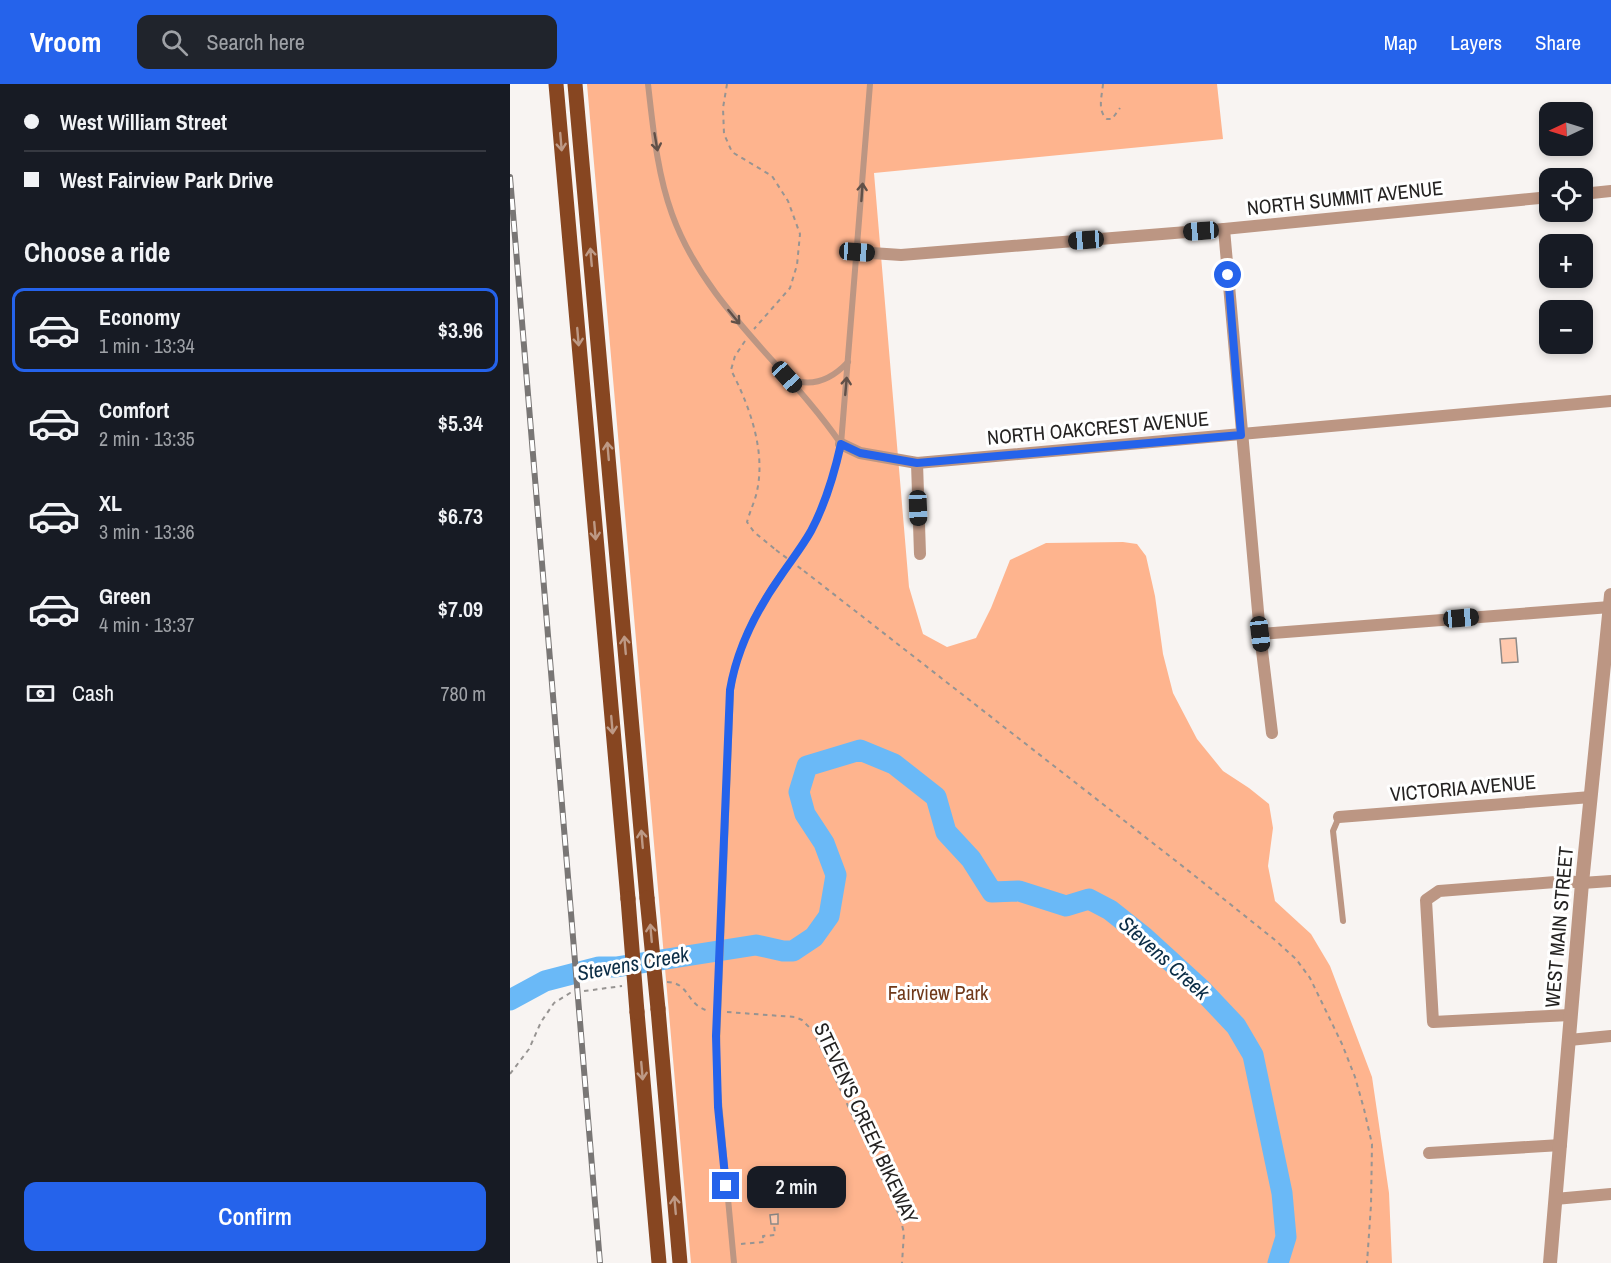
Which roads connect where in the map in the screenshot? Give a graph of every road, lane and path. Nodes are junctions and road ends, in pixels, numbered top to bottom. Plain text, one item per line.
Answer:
1 (556, 84) edge
2 (575, 84) edge
3 (648, 84) edge
4 (727, 84) edge
5 (870, 84) edge
6 (1103, 84) edge
7 (1120, 108) dead end
8 (1611, 191) edge
9 (1593, 193) edge
10 (1539, 198) edge
11 (1224, 229) junction
12 (857, 252) junction
13 (749, 335) junction
14 (848, 362) junction
15 (787, 377) junction
16 (1611, 402) edge
17 (1241, 435) junction
18 (841, 444) junction
19 (917, 463) junction
20 (920, 554) dead end
21 (1610, 601) edge
22 (1260, 634) junction
23 (1606, 704) edge
24 (1272, 733) dead end
25 (1591, 797) junction
26 (1339, 817) joint
27 (1611, 881) edge
28 (1582, 883) junction
29 (1343, 921) dead end
30 (658, 983) dead end
31 (623, 986) dead end
32 (718, 1011) junction
33 (1570, 1015) junction
34 (1611, 1036) edge
35 (1569, 1040) junction
36 (510, 1074) edge
37 (1561, 1145) junction
38 (1430, 1153) dead end
39 (1611, 1194) edge
40 (1556, 1199) junction
41 (774, 1224) dead end
42 (732, 1245) junction
43 (659, 1263) edge
44 (680, 1263) edge
45 (734, 1263) edge
46 (902, 1263) edge
47 (1367, 1263) edge
48 (1550, 1263) edge

1 -> 43 main road, bridge
44 -> 2 main road, bridge
3 -> 13 lane
4 - 13 path
12 -> 5 lane
6 - 7 path
8 - 9 street
10 - 11 street, NORTH SUMMIT AVENUE
11 - 12 street, NORTH SUMMIT AVENUE
11 - 17 street
12 - 14 lane
13 - 15 lane
13 - 47 path, bridge
14 - 15 lane
18 -> 14 lane
15 - 18 lane
16 - 17 street, NORTH OAKCREST AVENUE
17 - 19 street, NORTH OAKCREST AVENUE
17 - 22 street
18 - 19 street, NORTH OAKCREST AVENUE
18 - 32 lane
19 - 20 street
21 - 22 street
21 - 23 street, WEST MAIN STREET
22 - 24 street
23 - 25 street, WEST MAIN STREET
25 - 26 street, VICTORIA AVENUE
25 - 28 street, WEST MAIN STREET
26 - 29 lane
27 - 28 street
28 - 33 street, WEST MAIN STREET
28 - 33 street
30 - 32 path, STEVEN'S CREEK BIKEWAY
31 - 36 path
32 - 42 lane
32 - 46 path, STEVEN'S CREEK BIKEWAY
33 - 35 street, WEST MAIN STREET
34 - 35 street
35 - 37 street, WEST MAIN STREET
37 - 38 street
37 - 40 street, WEST MAIN STREET
39 - 40 street
40 - 48 street, WEST MAIN STREET
41 - 42 path
42 - 45 lane

